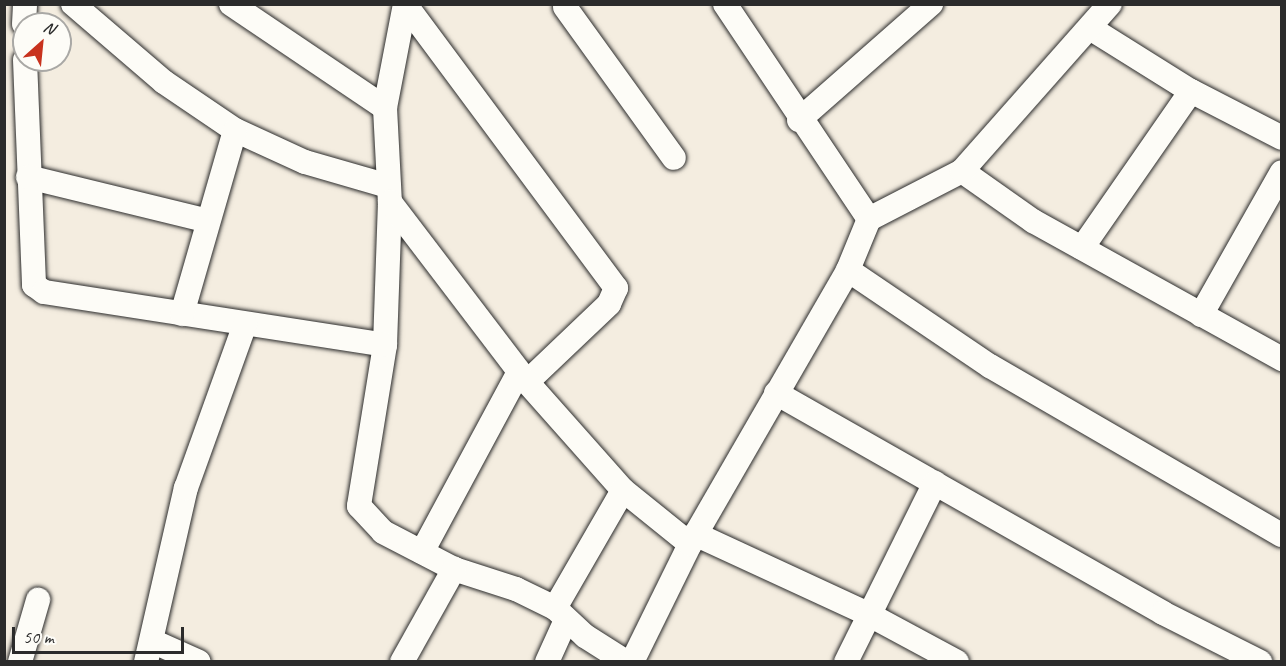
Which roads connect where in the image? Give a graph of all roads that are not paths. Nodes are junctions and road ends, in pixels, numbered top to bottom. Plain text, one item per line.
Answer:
1 (73, 4) edge
2 (231, 4) edge
3 (405, 4) edge
4 (725, 4) edge
5 (931, 4) edge
6 (1110, 4) edge
7 (565, 5) edge
8 (1090, 28) junction
9 (25, 72) edge
10 (1191, 91) junction
11 (385, 108) junction
12 (799, 120) junction
13 (236, 130) junction
14 (1281, 138) edge
15 (674, 158) dead end
16 (963, 171) junction
17 (1281, 172) edge
18 (28, 177) junction
19 (389, 194) junction
20 (869, 219) junction
21 (208, 221) junction
22 (1082, 248) junction
23 (848, 270) junction
24 (182, 314) junction
25 (1201, 315) junction
26 (245, 324) junction
27 (385, 345) junction
28 (1281, 359) edge
29 (523, 377) junction
30 (776, 393) junction
31 (935, 483) junction
32 (623, 490) junction
33 (1281, 535) edge
34 (692, 539) junction
35 (422, 552) junction
36 (454, 569) junction
37 (38, 600) dead end
38 (561, 614) junction
39 (868, 614) junction
40 (149, 651) edge
41 (20, 662) edge
42 (199, 662) edge
43 (402, 662) edge
44 (547, 662) edge
45 (626, 662) edge
46 (633, 662) edge
47 (846, 662) edge
48 (957, 662) edge
49 (1260, 662) edge

1 - 13 street
2 - 11 street
3 - 11 street
3 - 29 street
4 - 12 street
5 - 12 street
6 - 8 street
7 - 15 street
8 - 10 street
8 - 16 street
9 - 18 street
10 - 14 street
10 - 22 street
11 - 19 street
12 - 20 street
13 - 19 street
13 - 21 street
16 - 20 street
16 - 22 street
17 - 25 street
18 - 21 street
18 - 24 street
19 - 27 street
19 - 29 street
20 - 23 street
21 - 24 street
22 - 25 street
23 - 30 street
23 - 33 street
24 - 26 street
25 - 28 street
26 - 27 street
26 - 40 street
27 - 35 street
29 - 32 street
29 - 35 street
30 - 31 street
30 - 34 street
31 - 39 street
31 - 49 street
32 - 34 street
32 - 38 street
34 - 39 street
34 - 46 street
35 - 36 street
36 - 38 street
36 - 43 street
37 - 41 street
38 - 44 street
38 - 45 street
39 - 47 street
39 - 48 street
40 - 42 street

